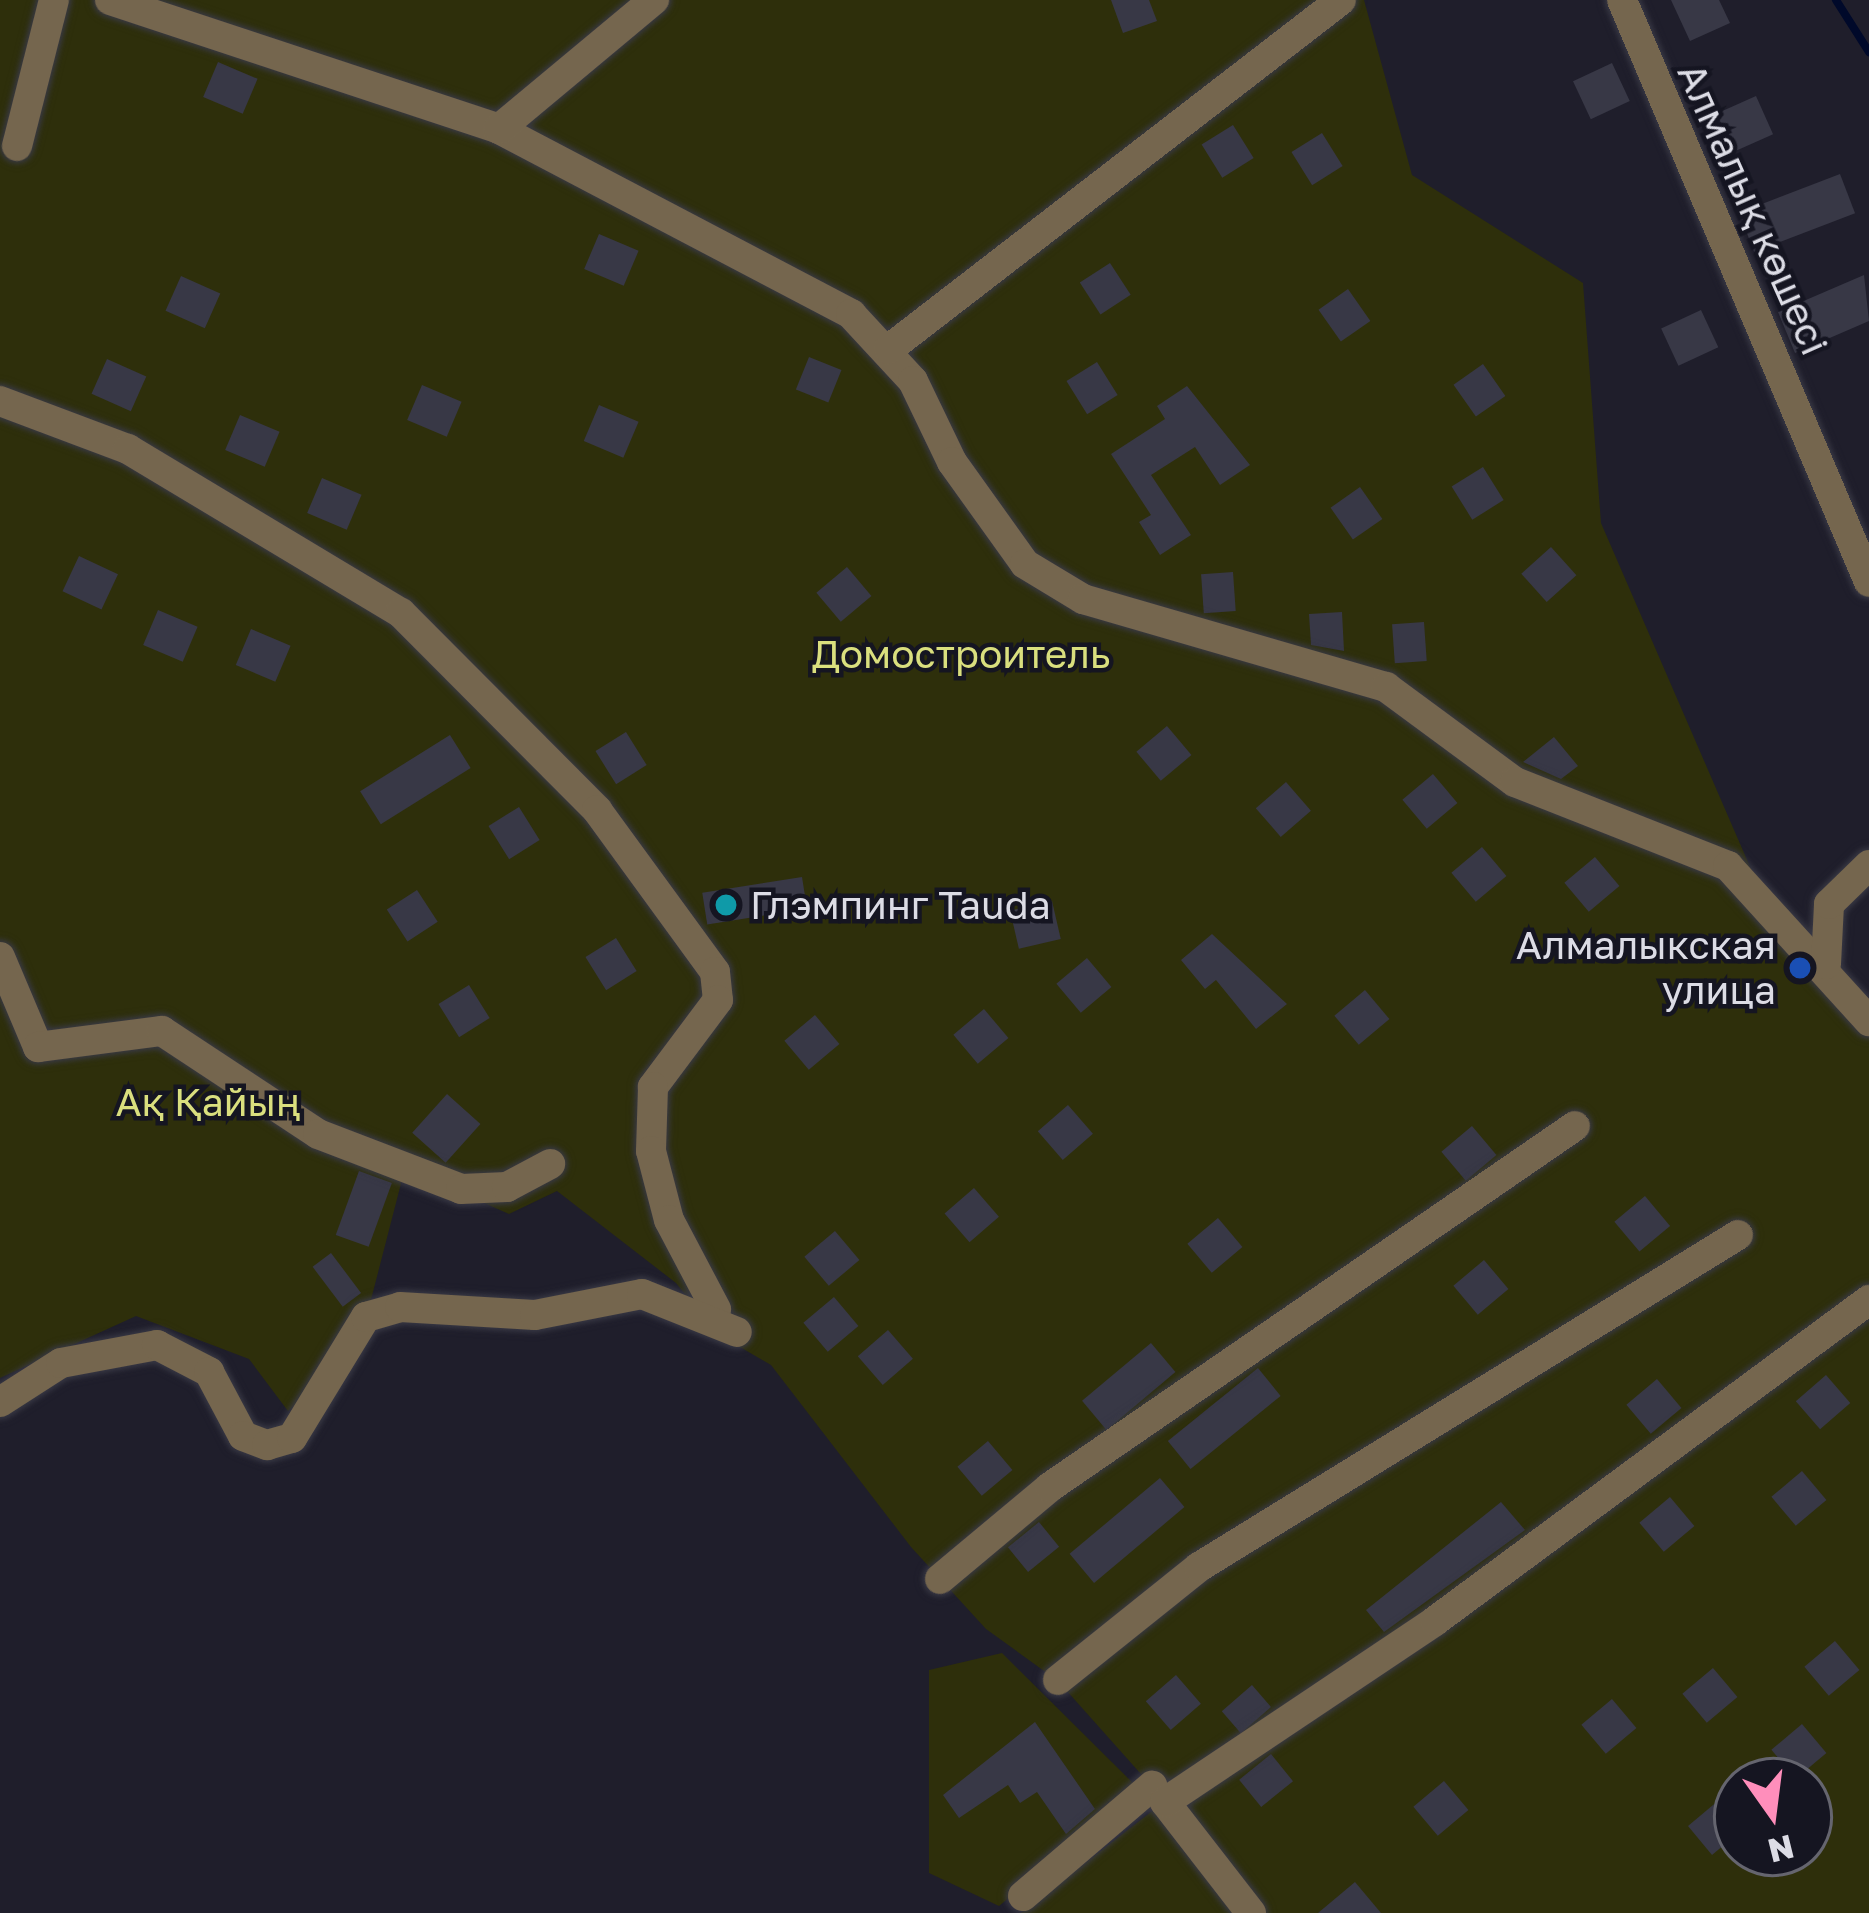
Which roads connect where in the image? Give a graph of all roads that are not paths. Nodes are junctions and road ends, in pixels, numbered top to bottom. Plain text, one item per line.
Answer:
1 (54, 0) edge
2 (110, 0) edge
3 (654, 0) edge
4 (1341, 0) edge
5 (1622, 0) edge
6 (499, 129) junction
7 (17, 146) dead end
8 (890, 349) junction
9 (0, 401) edge
10 (1869, 583) edge
11 (1869, 865) edge
12 (0, 957) edge
13 (1826, 964) junction
14 (1869, 1021) edge
15 (1575, 1126) dead end
16 (550, 1164) dead end
17 (1738, 1235) dead end
18 (1869, 1300) edge
19 (0, 1402) edge
20 (940, 1579) dead end
21 (1058, 1681) dead end
22 (1159, 1794) junction
23 (1023, 1896) dead end
24 (1251, 1913) edge

1 - 7 street
2 - 6 street
3 - 6 street
4 - 8 street
5 - 10 street, Алмалық көшесі
6 - 8 street
8 - 13 street
9 - 19 street
11 - 13 street
12 - 16 street
13 - 14 street
15 - 20 street
17 - 21 street
18 - 22 street
22 - 23 street
22 - 24 street

